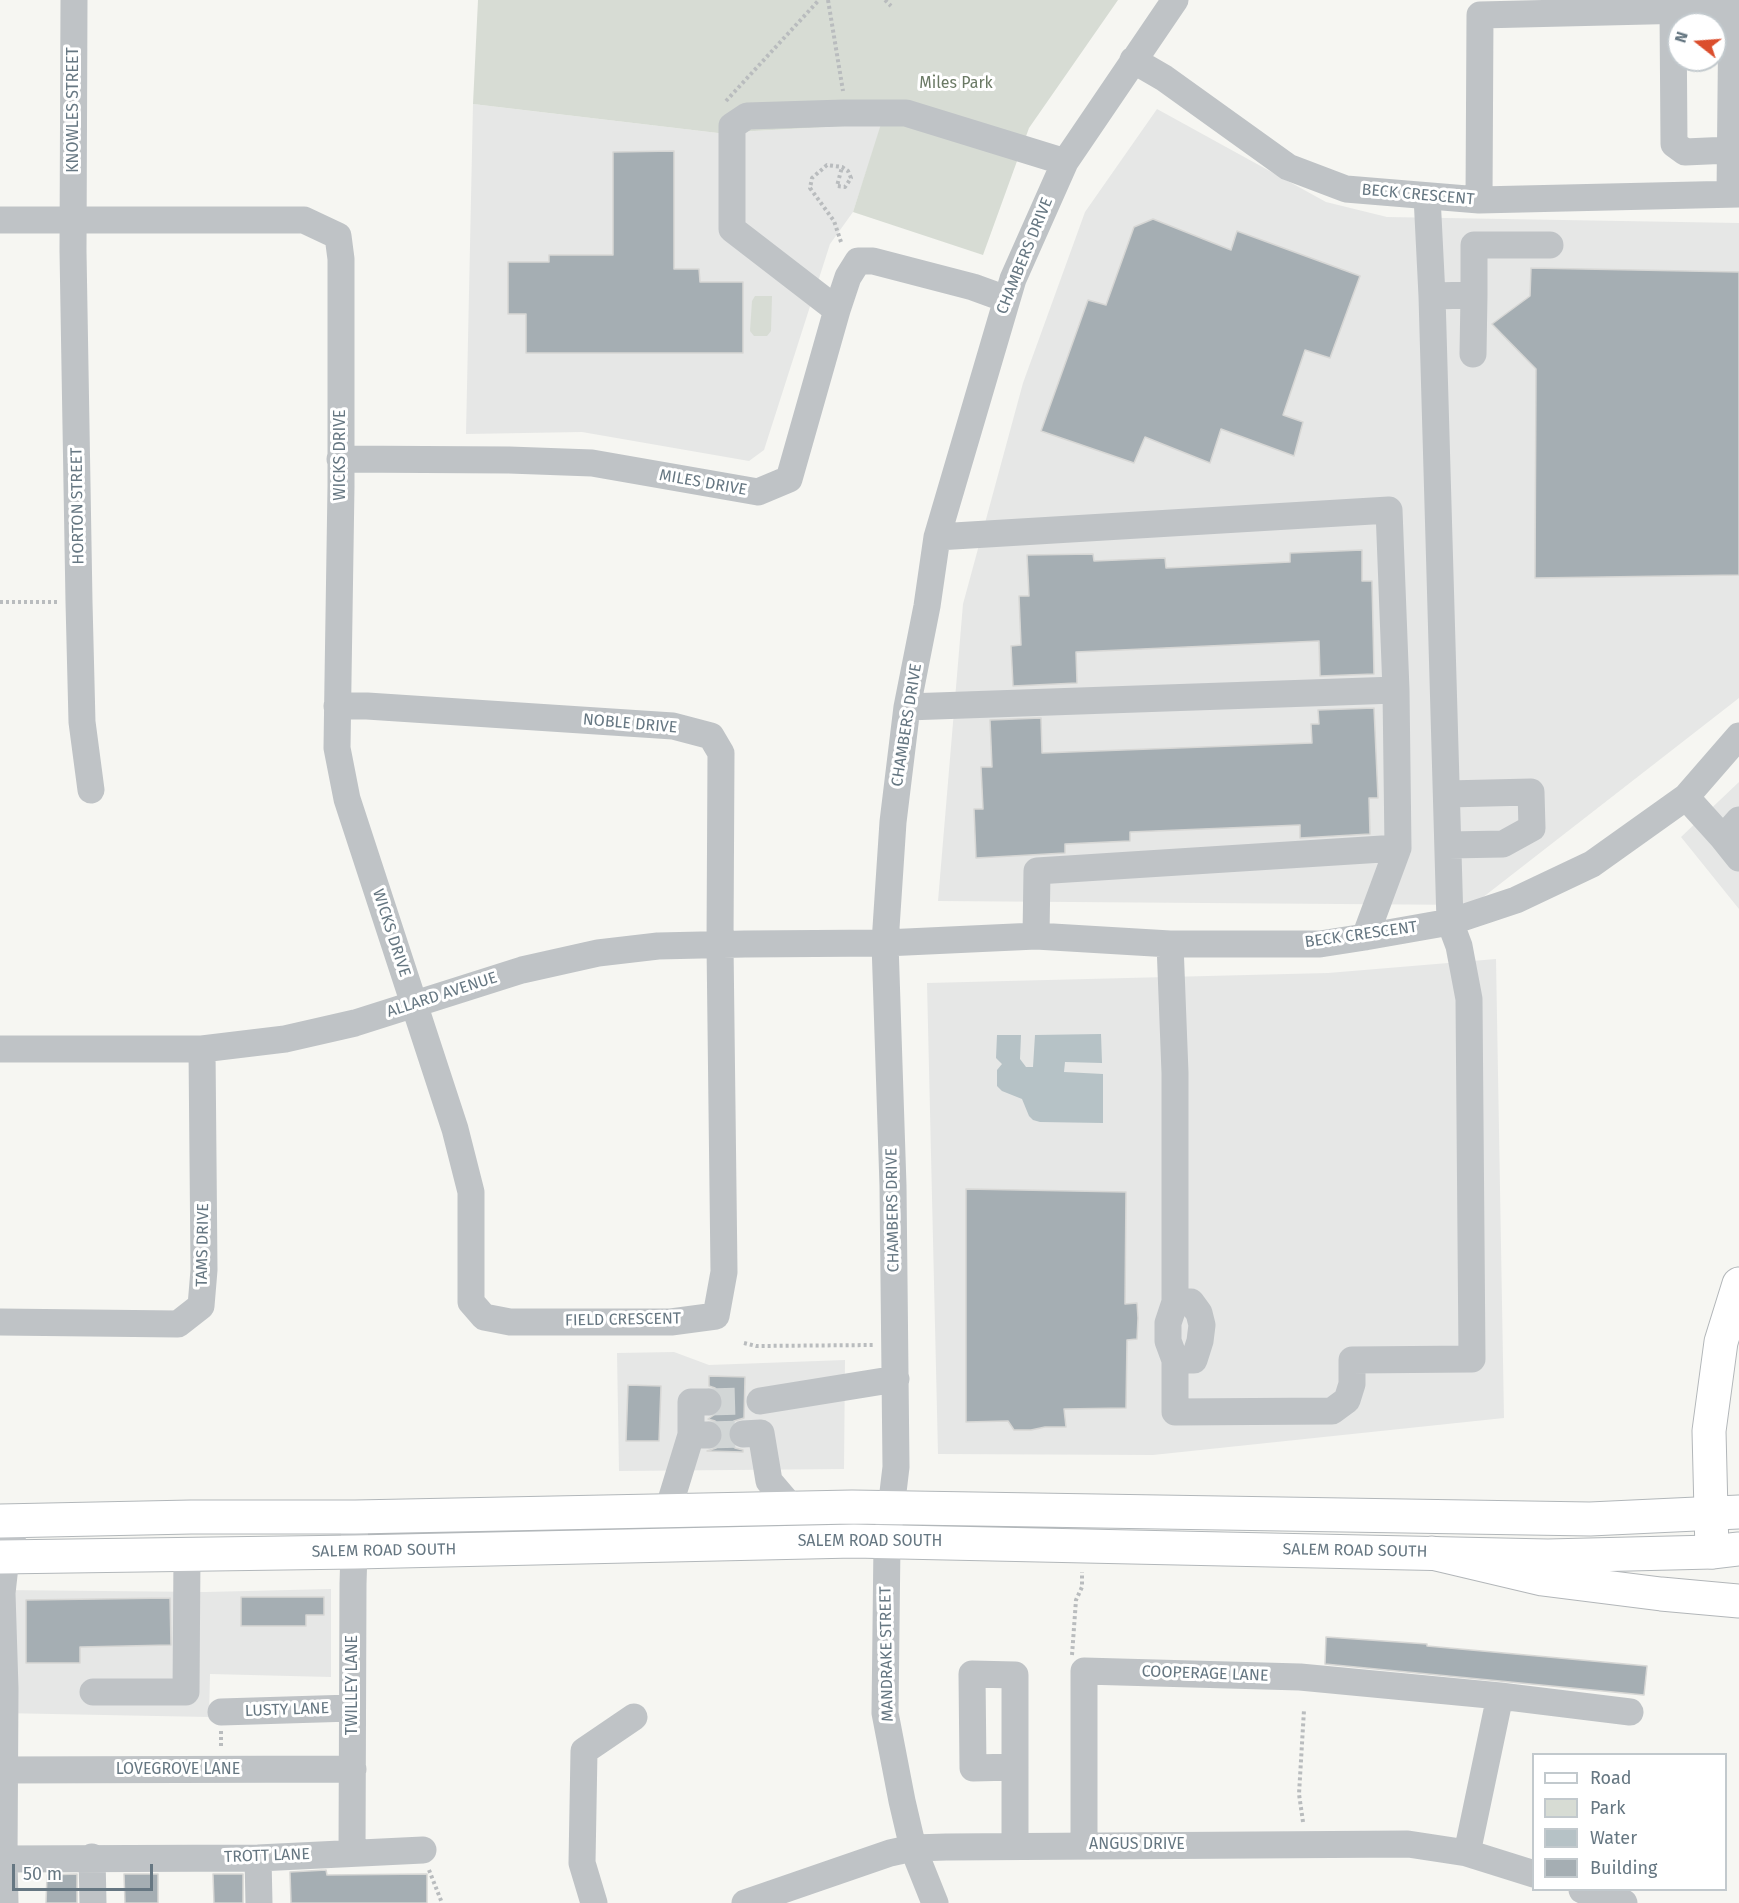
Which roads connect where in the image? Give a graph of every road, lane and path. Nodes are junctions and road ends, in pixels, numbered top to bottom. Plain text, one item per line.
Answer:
1 (74, 0) edge
2 (819, 0) edge
3 (828, 0) edge
4 (885, 0) edge
5 (1175, 0) edge
6 (1732, 4) edge
7 (891, 6) dead end
8 (1480, 8) edge
9 (1673, 10) junction
10 (1134, 60) junction
11 (722, 106) dead end
12 (844, 113) junction
13 (1730, 150) junction
14 (1065, 162) junction
15 (842, 167) junction
16 (1734, 194) edge
17 (1427, 196) junction
18 (1479, 200) junction
19 (0, 220) edge
20 (73, 220) junction
21 (841, 242) dead end
22 (1550, 245) dead end
23 (1474, 295) junction
24 (1432, 296) junction
25 (1006, 299) junction
26 (837, 310) junction
27 (1473, 354) dead end
28 (340, 459) junction
29 (937, 537) junction
30 (0, 602) edge
31 (79, 602) junction
32 (1396, 690) junction
33 (337, 706) junction
34 (907, 707) junction
35 (1739, 736) edge
36 (91, 790) dead end
37 (1447, 794) junction
38 (1686, 797) junction
39 (1734, 839) edge
40 (1449, 845) junction
41 (1398, 848) junction
42 (1450, 922) junction
43 (1036, 936) junction
44 (1365, 937) junction
45 (720, 944) junction
46 (885, 944) junction
47 (1170, 944) junction
48 (414, 1004) junction
49 (0, 1049) edge
50 (202, 1049) junction
51 (1739, 1284) edge
52 (0, 1322) edge
53 (744, 1343) dead end
54 (895, 1345) junction
55 (896, 1379) junction
56 (708, 1402) tunnel mouth
57 (891, 1507) junction
58 (792, 1508) junction
59 (668, 1510) junction
60 (1724, 1513) edge
61 (355, 1517) junction
62 (9, 1521) edge
63 (887, 1542) junction
64 (1726, 1551) edge
65 (355, 1552) junction
66 (1432, 1553) junction
67 (187, 1554) junction
68 (3, 1557) edge
69 (1739, 1601) edge
70 (93, 1692) dead end
71 (1500, 1696) junction
72 (352, 1708) junction
73 (1304, 1710) dead end
74 (221, 1712) joint
75 (1630, 1712) dead end
76 (634, 1717) dead end
77 (1015, 1767) dead end
78 (352, 1769) junction
79 (4, 1770) junction
80 (221, 1770) junction
81 (1303, 1823) dead end
82 (1015, 1845) junction
83 (1084, 1846) junction
84 (913, 1848) junction
85 (423, 1850) joint
86 (352, 1853) junction
87 (1467, 1853) junction
88 (92, 1857) junction
89 (258, 1858) junction
90 (2, 1859) edge
91 (1532, 1874) edge
92 (1584, 1891) edge
93 (5, 1903) edge
94 (93, 1903) edge
95 (259, 1903) edge
96 (442, 1903) edge
97 (594, 1903) edge
98 (745, 1903) edge
99 (935, 1903) edge
100 (1624, 1903) edge

1 - 20 street, KNOWLES STREET
2 - 11 path
3 - 12 path
4 - 7 path
5 - 10 street, CHAMBERS DRIVE
6 - 9 street
6 - 13 street
8 - 9 street
8 - 18 street
9 - 13 street
10 - 14 street, CHAMBERS DRIVE
10 - 17 street, BECK CRESCENT
12 - 14 street
12 - 26 street
13 - 16 street
14 - 25 street, CHAMBERS DRIVE
15 - 15 path
15 - 21 path
16 - 18 street, BECK CRESCENT
17 - 18 street, BECK CRESCENT
17 - 24 street
19 - 20 street, WICKS DRIVE
20 - 28 street, WICKS DRIVE
20 - 31 street, HORTON STREET
22 - 23 street
23 - 24 street
23 - 27 street
24 - 37 street
25 - 26 street, MILES DRIVE
25 - 29 street, CHAMBERS DRIVE
26 - 28 street, MILES DRIVE
28 - 33 street, WICKS DRIVE
29 - 32 street
29 - 34 street, CHAMBERS DRIVE
30 - 31 path
31 - 36 street, HORTON STREET
32 - 34 street
32 - 41 street
33 - 45 street, NOBLE DRIVE
33 - 48 street, WICKS DRIVE
34 - 46 street, CHAMBERS DRIVE
35 - 38 street, BECK CRESCENT
37 - 40 street
37 - 40 street
38 - 39 street
38 - 42 street, BECK CRESCENT
40 - 42 street
41 - 43 street
41 - 44 street
42 - 44 street, BECK CRESCENT
42 - 47 street
43 - 46 street, BECK CRESCENT
43 - 47 street, BECK CRESCENT
44 - 47 street, BECK CRESCENT
45 - 46 street, ALLARD AVENUE
45 - 48 street, ALLARD AVENUE
45 - 48 street, FIELD CRESCENT
46 - 54 street, CHAMBERS DRIVE
48 - 50 street, ALLARD AVENUE
49 - 50 street, ALLARD AVENUE
50 - 52 street, TAMS DRIVE
51 - 60 main road
53 - 54 path
54 - 55 street, CHAMBERS DRIVE
55 - 57 street, CHAMBERS DRIVE
55 - 58 street
56 - 59 street
57 - 58 main road, SALEM ROAD SOUTH
57 - 60 main road, SALEM ROAD SOUTH
57 - 63 street, MANDRAKE STREET
58 - 59 main road, SALEM ROAD SOUTH
59 - 61 main road, SALEM ROAD SOUTH
60 - 64 main road
61 - 62 main road, SALEM ROAD SOUTH
61 - 65 street, TWILLEY LANE
62 - 68 street
63 - 65 main road, SALEM ROAD SOUTH
63 - 66 main road, SALEM ROAD SOUTH
63 - 84 street, MANDRAKE STREET
64 - 66 main road, SALEM ROAD SOUTH
65 - 67 main road, SALEM ROAD SOUTH
65 - 72 street, TWILLEY LANE
66 - 69 main road
67 - 68 main road, SALEM ROAD SOUTH
67 - 70 street
68 - 79 street
71 - 75 street, COOPERAGE LANE
71 - 83 street, COOPERAGE LANE
71 - 87 street
72 - 74 street, LUSTY LANE
72 - 78 street, TWILLEY LANE
73 - 81 path
74 - 80 path
76 - 97 street
77 - 82 street
78 - 80 street, LOVEGROVE LANE
78 - 86 street, TWILLEY LANE
79 - 80 street, LOVEGROVE LANE
79 - 90 street
82 - 83 street, ANGUS DRIVE
82 - 84 street, ANGUS DRIVE
83 - 87 street, ANGUS DRIVE
84 - 98 street, ANGUS DRIVE
84 - 99 street, MANDRAKE STREET
85 - 86 street, TROTT LANE
85 - 96 path
86 - 89 street, TROTT LANE
87 - 91 street, ANGUS DRIVE
88 - 89 street, TROTT LANE
88 - 90 street, TROTT LANE
88 - 94 street
89 - 95 street
90 - 93 street
92 - 100 street

